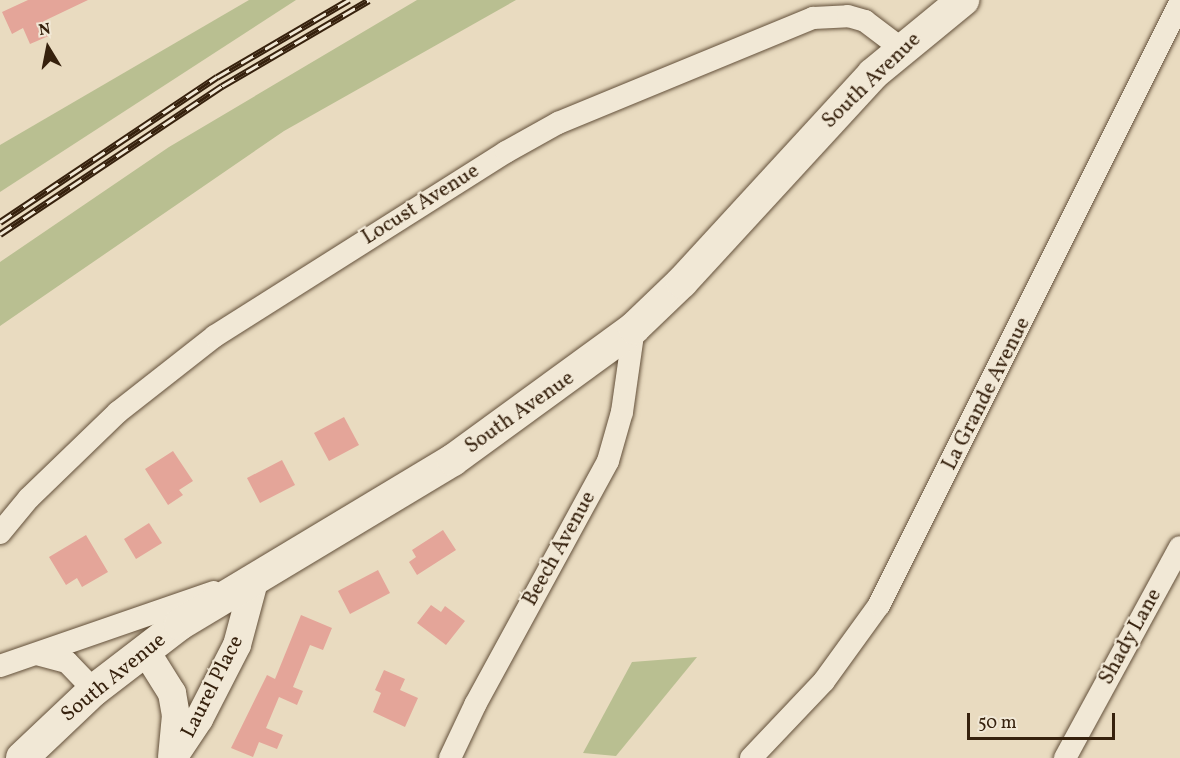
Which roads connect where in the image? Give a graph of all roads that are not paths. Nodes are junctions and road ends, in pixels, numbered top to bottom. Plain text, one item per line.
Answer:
1 (963, 0) edge
2 (1180, 3) edge
3 (902, 49) junction
4 (633, 328) junction
5 (0, 533) edge
6 (1180, 547) edge
7 (255, 578) junction
8 (145, 650) junction
9 (36, 654) junction
10 (0, 666) edge
11 (94, 690) junction
12 (21, 758) edge
13 (172, 758) edge
14 (450, 758) edge
15 (751, 758) edge
16 (1065, 758) edge

1 - 3 main road, South Avenue
2 - 15 street, La Grande Avenue
3 - 4 main road, South Avenue
3 - 5 street, Locust Avenue
4 - 7 main road, South Avenue
4 - 14 street, Beech Avenue
6 - 16 street, Shady Lane
7 - 8 main road, South Avenue
7 - 9 street
7 - 13 street, Laurel Place
8 - 11 main road, South Avenue
8 - 13 street, Laurel Place
9 - 10 street
9 - 11 street
11 - 12 main road, South Avenue

